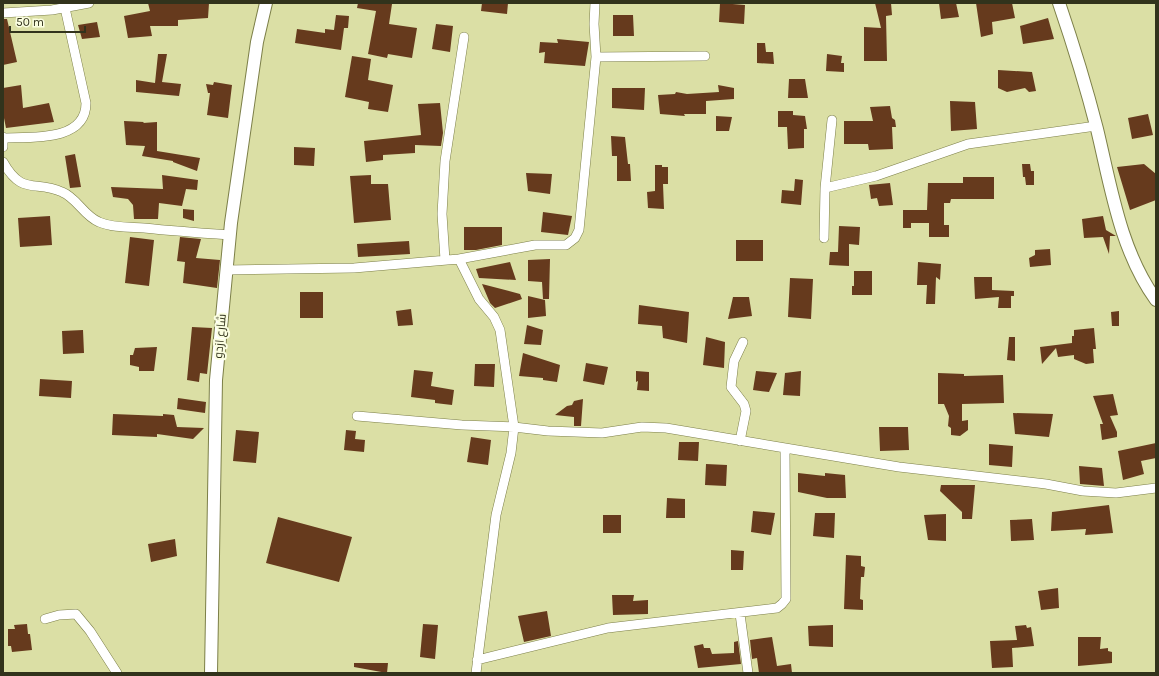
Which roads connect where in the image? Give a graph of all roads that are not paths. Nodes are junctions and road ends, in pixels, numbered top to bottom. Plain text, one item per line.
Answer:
1 (90, 3) edge
2 (266, 3) edge
3 (595, 3) edge
4 (1059, 3) edge
5 (65, 8) junction
6 (3, 13) edge
7 (464, 36) dead end
8 (705, 56) dead end
9 (596, 58) junction
10 (832, 120) dead end
11 (1096, 126) junction
12 (3, 141) edge
13 (3, 162) edge
14 (824, 188) junction
15 (230, 236) junction
16 (824, 238) dead end
17 (459, 259) junction
18 (445, 260) junction
19 (226, 270) junction
20 (1156, 300) edge
21 (743, 342) dead end
22 (357, 416) dead end
23 (514, 427) junction
24 (740, 441) junction
25 (785, 449) junction
26 (1156, 488) edge
27 (740, 614) junction
28 (45, 619) dead end
29 (477, 660) junction
30 (117, 673) edge
31 (211, 673) edge
32 (476, 673) edge
33 (748, 673) edge

1 - 5 street
2 - 15 street, شارع ازدو
3 - 9 street
4 - 11 street
5 - 6 street
5 - 12 street
7 - 18 street
8 - 9 street
9 - 17 street
10 - 14 street
11 - 14 street
11 - 20 street
13 - 15 street
14 - 16 street
15 - 19 street, شارع ازدو
17 - 18 street
17 - 23 street
18 - 19 street
19 - 31 street, شارع ازدو
21 - 24 street
22 - 23 street
23 - 24 street
23 - 29 street
24 - 25 street
25 - 26 street
25 - 27 street
27 - 29 street
27 - 33 street
28 - 30 street
29 - 32 street

